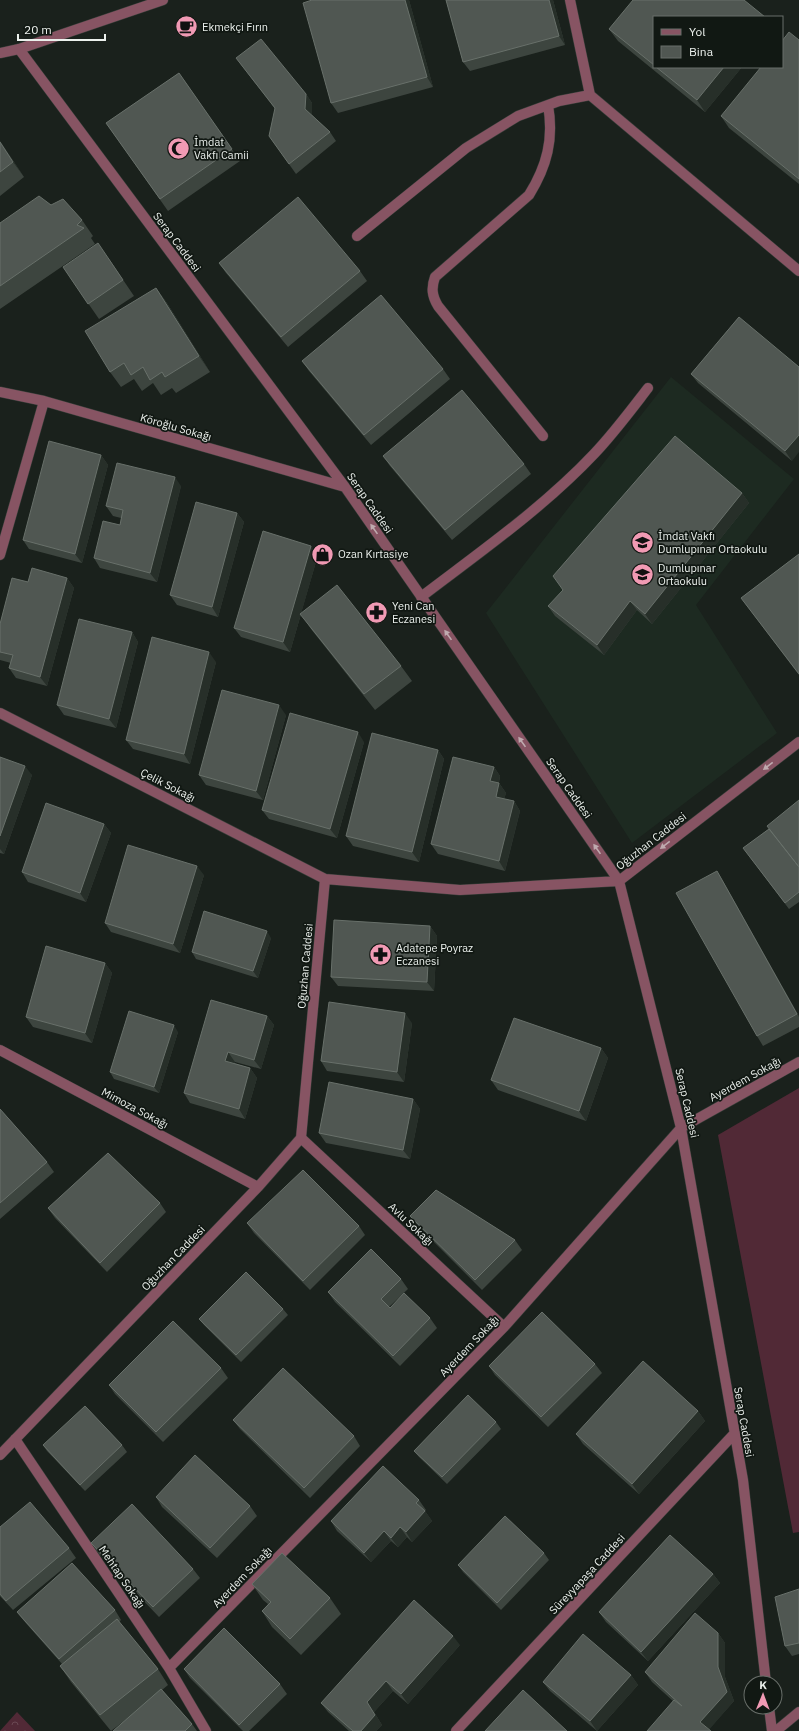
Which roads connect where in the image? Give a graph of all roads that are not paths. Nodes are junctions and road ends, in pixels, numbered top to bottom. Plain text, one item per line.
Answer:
1 (163, 0) edge
2 (570, 0) edge
3 (19, 49) junction
4 (0, 53) edge
5 (590, 95) junction
6 (548, 105) junction
7 (357, 236) dead end
8 (799, 271) edge
9 (648, 388) dead end
10 (0, 392) edge
11 (44, 402) junction
12 (543, 436) dead end
13 (345, 487) junction
14 (0, 555) edge
15 (421, 597) junction
16 (0, 713) edge
17 (799, 742) edge
18 (325, 879) junction
19 (619, 881) junction
20 (0, 1050) edge
21 (799, 1062) edge
22 (682, 1128) junction
23 (301, 1138) junction
24 (258, 1187) junction
25 (504, 1327) junction
26 (734, 1434) junction
27 (15, 1439) junction
28 (0, 1455) edge
29 (170, 1668) junction
30 (765, 1675) edge
31 (799, 1712) edge
32 (770, 1715) edge
33 (206, 1731) edge
34 (456, 1731) edge
35 (772, 1731) edge
36 (776, 1731) edge

1 - 3 street
2 - 5 street
3 - 4 street
3 - 13 street, Serap Caddesi
5 - 6 street
5 - 8 street
6 - 7 street
6 - 12 street
9 - 15 street
10 - 11 street, Köroğlu Sokağı
11 - 13 street, Köroğlu Sokağı
11 - 14 street
15 -> 13 street, Serap Caddesi
19 -> 15 street, Serap Caddesi
16 - 18 street, Çelik Sokağı
17 -> 19 street, Oğuzhan Caddesi
18 - 19 street, Oğuzhan Caddesi
18 - 23 street, Oğuzhan Caddesi
19 - 22 street, Serap Caddesi
20 - 24 street, Mimoza Sokağı
21 - 22 street, Ayerdem Sokağı
22 - 25 street, Ayerdem Sokağı
22 - 26 street, Serap Caddesi
23 - 24 street, Oğuzhan Caddesi
23 - 25 street, Avlu Sokağı
24 - 27 street, Oğuzhan Caddesi
25 - 29 street, Ayerdem Sokağı
26 - 30 street, Serap Caddesi
26 - 34 street, Süreyyapaşa Caddesi
27 - 28 street, Oğuzhan Caddesi
27 - 29 street, Mehtap Sokağı
29 - 33 street, Mehtap Sokağı
31 - 36 street
32 - 35 street

